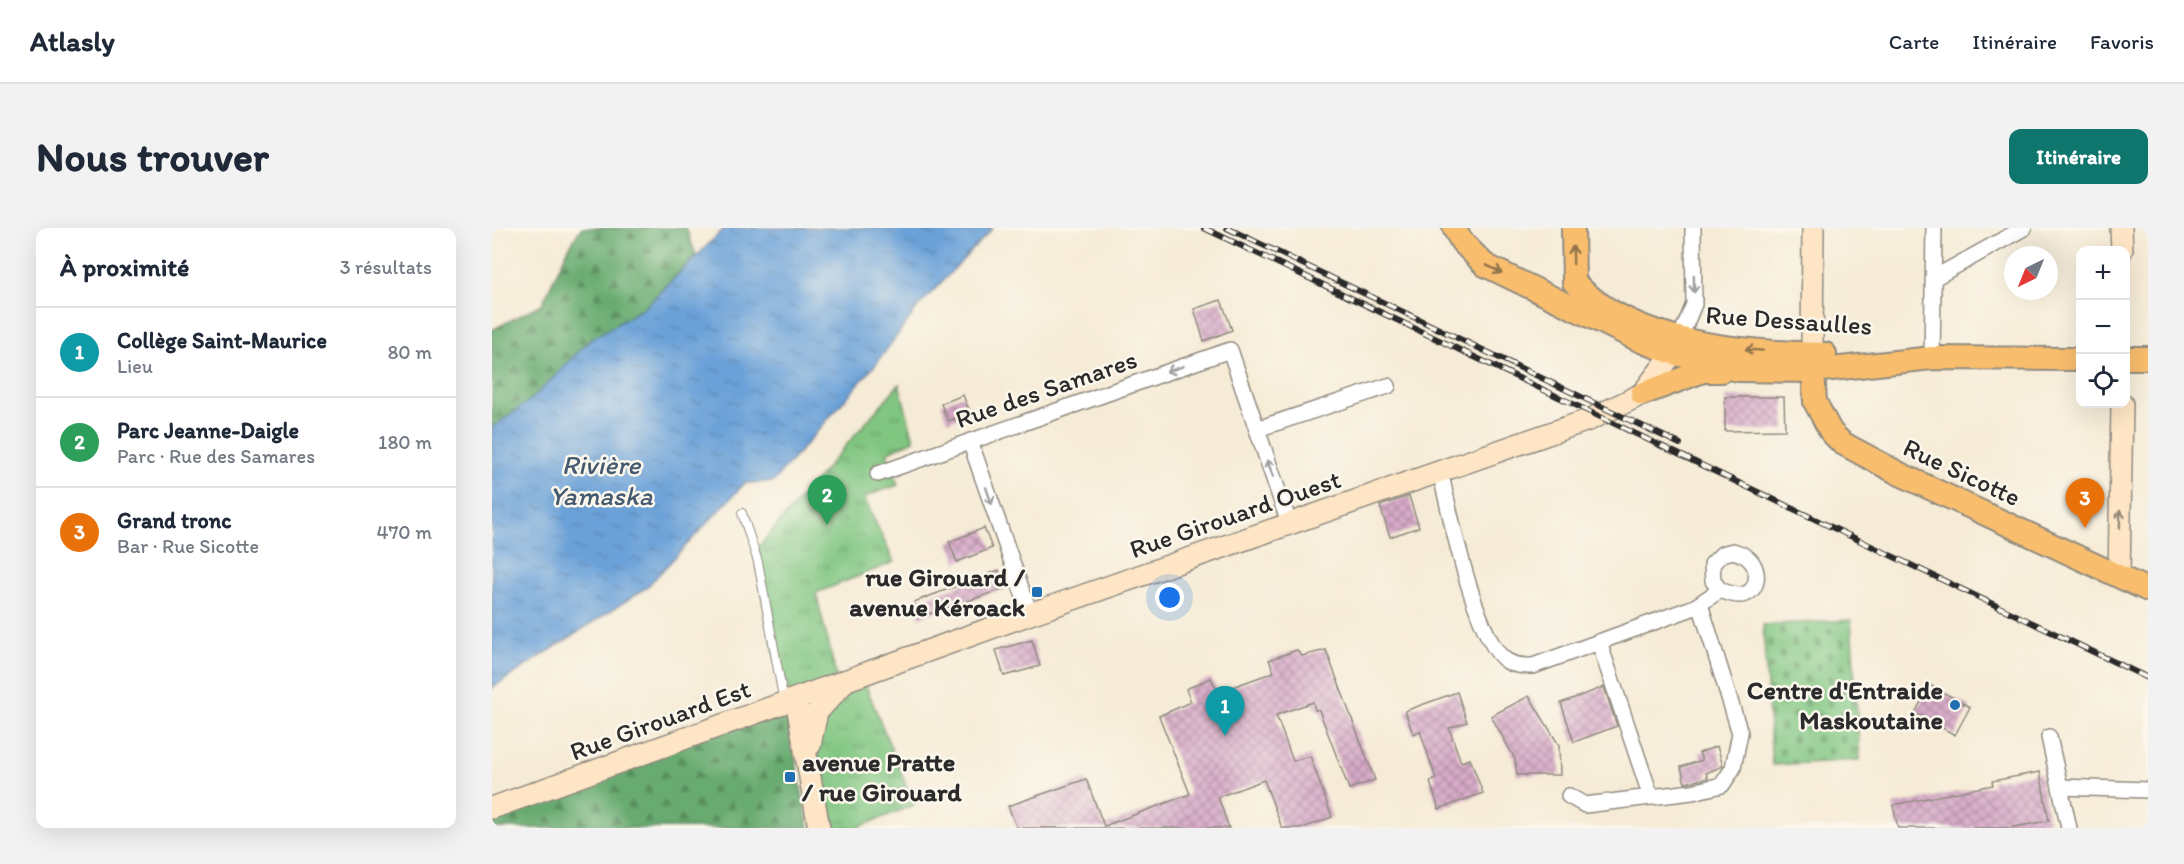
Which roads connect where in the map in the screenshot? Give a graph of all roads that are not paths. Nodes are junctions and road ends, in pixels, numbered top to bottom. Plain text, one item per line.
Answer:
1 (1454, 228) edge
2 (1573, 228) edge
3 (1693, 228) edge
4 (1813, 228) edge
5 (1934, 228) edge
6 (2024, 228) edge
7 (2121, 228) edge
8 (2122, 246) edge
9 (1934, 278) junction
10 (1574, 282) junction
11 (1551, 297) junction
12 (1676, 346) junction
13 (1932, 358) junction
14 (2130, 358) edge
15 (2148, 358) edge
16 (2076, 359) edge
17 (1812, 362) junction
18 (1738, 370) junction
19 (1388, 386) dead end
20 (1642, 394) junction
21 (2122, 408) edge
22 (1257, 429) junction
23 (970, 441) junction
24 (1440, 471) junction
25 (878, 474) dead end
26 (742, 513) dead end
27 (1289, 523) junction
28 (2119, 577) junction
29 (1720, 590) dead end
30 (2148, 590) edge
31 (1700, 604) junction
32 (1030, 614) junction
33 (1599, 642) junction
34 (846, 682) junction
35 (790, 701) junction
36 (2049, 737) dead end
37 (808, 760) junction
38 (2060, 787) junction
39 (2148, 790) edge
40 (1569, 796) dead end
41 (1651, 797) junction
42 (492, 808) edge
43 (819, 828) edge
44 (2069, 828) edge

1 -> 11 main road, Rue Dessaulles
10 -> 2 main road
3 -> 12 street
4 - 17 street
5 - 9 street
6 - 9 street
7 - 8 street
9 - 13 street
10 - 11 main road
10 - 12 main road, Rue Dessaulles
11 - 12 main road, Rue Dessaulles
17 -> 12 main road, Rue Dessaulles
12 - 18 main road, Rue Dessaulles
12 - 20 street
13 - 16 main road, Rue Dessaulles
13 - 17 main road, Rue Dessaulles
14 - 15 main road
17 - 18 main road, Rue Dessaulles
17 - 28 main road, Rue Sicotte
18 - 20 main road
19 - 22 street
20 - 24 street, Rue Girouard Ouest
28 -> 21 street
22 -> 23 street, Rue des Samares
27 -> 22 street
23 - 25 street, Rue des Samares
23 -> 32 street
24 - 27 street, Rue Girouard Ouest
24 - 33 street
26 - 35 lane
27 - 32 street, Rue Girouard Ouest
28 - 30 main road, Rue Sicotte
29 - 31 street
31 - 33 street
31 - 41 street
32 - 34 street, Rue Girouard Ouest
33 - 41 street
34 - 35 street, Rue Girouard Est
34 - 37 street
35 - 37 street
35 - 42 street, Rue Girouard Est
36 - 38 street
37 - 43 street
38 - 39 street
38 - 44 street
40 - 41 street

